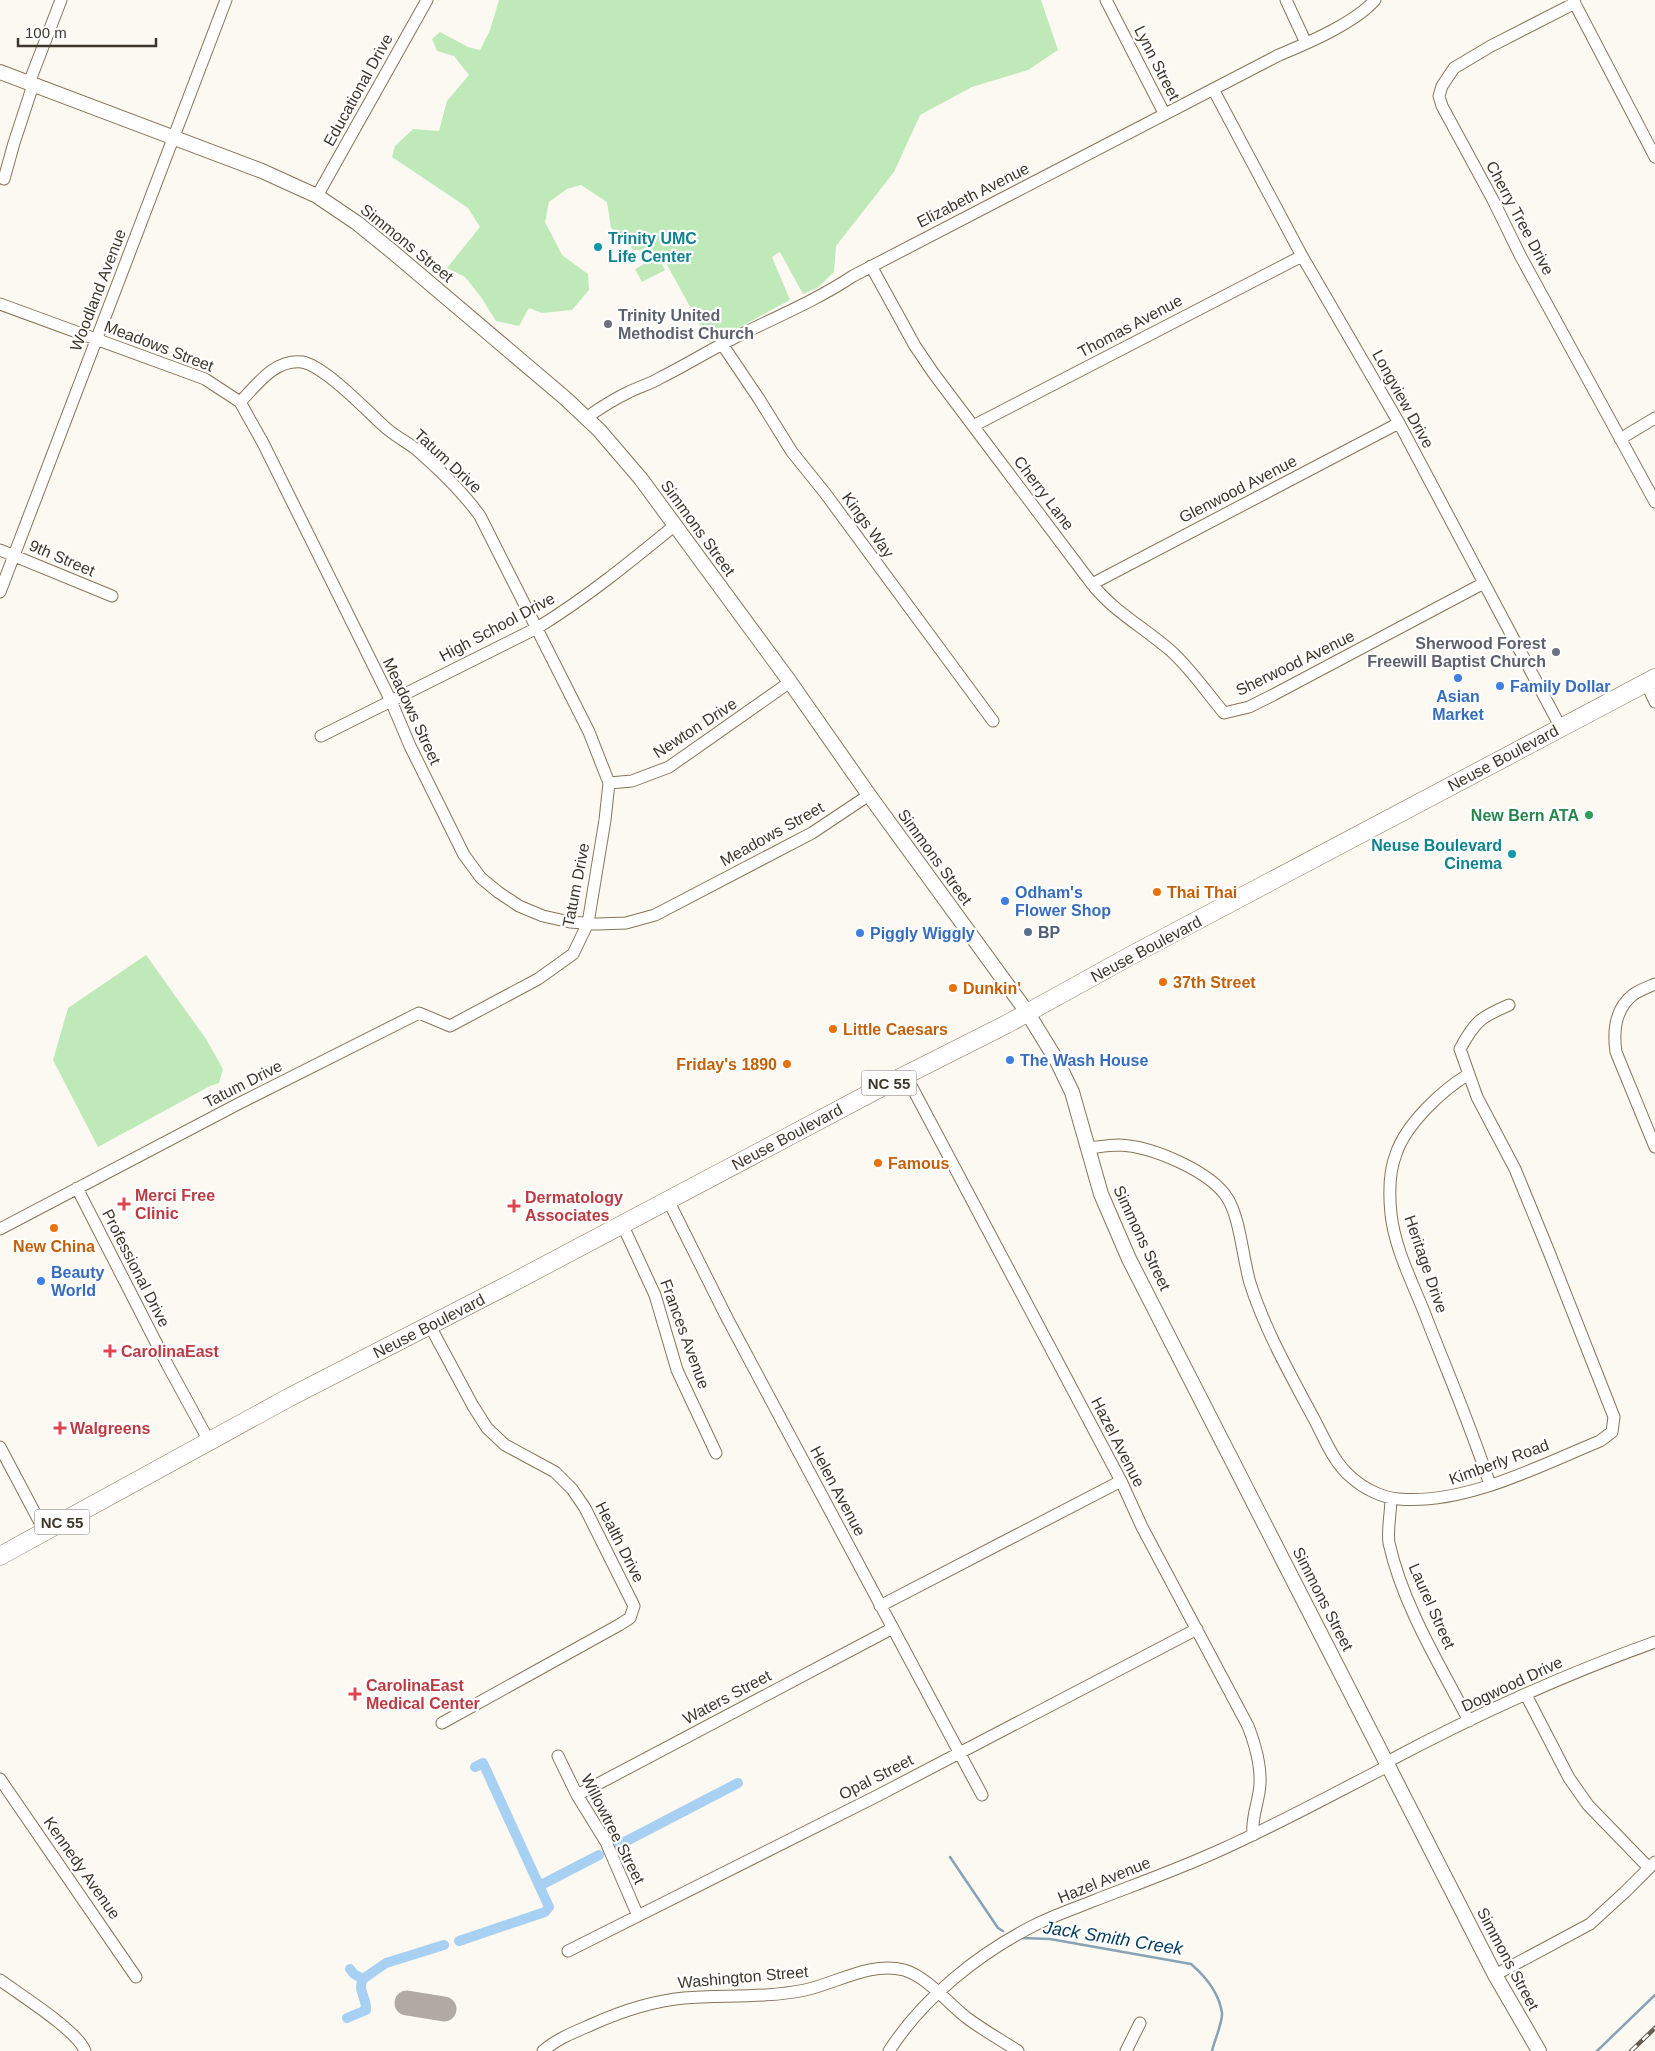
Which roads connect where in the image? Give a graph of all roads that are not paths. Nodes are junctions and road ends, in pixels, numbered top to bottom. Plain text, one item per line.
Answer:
1 (61, 0) edge
2 (226, 0) edge
3 (427, 0) edge
4 (1106, 0) edge
5 (1286, 0) edge
6 (1375, 0) edge
7 (1574, 2) edge
8 (1306, 43) junction
9 (0, 72) edge
10 (31, 84) junction
11 (1212, 89) junction
12 (1164, 113) junction
13 (174, 137) junction
14 (1655, 156) edge
15 (4, 179) dead end
16 (317, 196) junction
17 (1302, 256) junction
18 (871, 266) junction
19 (0, 304) edge
20 (96, 340) junction
21 (722, 344) junction
22 (240, 402) junction
23 (586, 418) junction
24 (1655, 418) edge
25 (1399, 424) junction
26 (973, 426) junction
27 (1620, 439) junction
28 (1655, 502) edge
29 (674, 526) junction
30 (0, 550) edge
31 (15, 555) junction
32 (1484, 583) junction
33 (1092, 584) junction
34 (0, 592) edge
35 (112, 596) dead end
36 (537, 628) junction
37 (1650, 681) edge
38 (790, 682) junction
39 (391, 700) junction
40 (1655, 702) edge
41 (1224, 713) joint
42 (993, 721) dead end
43 (1561, 728) junction
44 (321, 736) dead end
45 (609, 782) junction
46 (869, 795) junction
47 (588, 923) junction
48 (1655, 984) edge
49 (1510, 1005) dead end
50 (1027, 1012) junction
51 (1469, 1074) junction
52 (906, 1076) junction
53 (1089, 1148) junction
54 (1655, 1148) edge
55 (77, 1188) junction
56 (668, 1200) junction
57 (623, 1226) junction
58 (0, 1229) edge
59 (430, 1326) junction
60 (209, 1441) junction
61 (0, 1447) edge
62 (716, 1453) dead end
63 (1121, 1481) junction
64 (1490, 1485) junction
65 (1391, 1498) junction
66 (45, 1532) junction
67 (0, 1556) edge
68 (880, 1606) junction
69 (893, 1628) junction
70 (1197, 1630) junction
71 (1655, 1642) edge
72 (1526, 1695) junction
73 (1469, 1721) junction
74 (442, 1723) dead end
75 (960, 1753) junction
76 (558, 1756) dead end
77 (1388, 1764) junction
78 (0, 1779) edge
79 (576, 1795) junction
80 (982, 1795) dead end
81 (1253, 1835) junction
82 (1652, 1865) edge
83 (638, 1916) junction
84 (568, 1951) dead end
85 (1495, 1975) junction
86 (136, 1977) dead end
87 (0, 1980) edge
88 (939, 1994) junction
89 (1140, 2022) dead end
90 (85, 2051) edge
91 (543, 2051) edge
92 (889, 2051) edge
93 (1018, 2051) edge
94 (1126, 2051) edge
95 (1539, 2051) edge

1 - 10 street
2 - 13 street, Woodland Avenue
3 - 16 street, Educational Drive
4 - 12 street, Lynn Street
5 - 8 street
6 - 8 street, Elizabeth Avenue
7 - 14 street
7 - 27 street, Cherry Tree Drive
8 - 11 street, Elizabeth Avenue
9 - 10 street, Simmons Street
10 - 13 street, Simmons Street
10 - 15 street
11 - 12 street, Elizabeth Avenue
11 - 17 street, Longview Drive
12 - 18 street, Elizabeth Avenue
13 - 16 street, Simmons Street
13 - 20 street, Woodland Avenue
16 - 23 street, Simmons Street
17 - 25 street, Longview Drive
17 - 26 street, Thomas Avenue
18 - 21 street, Elizabeth Avenue
18 - 26 street, Cherry Lane
19 - 20 street, Meadows Street
20 - 22 street, Meadows Street
20 - 31 street, Woodland Avenue
21 - 23 street, Elizabeth Avenue
21 - 42 street, Kings Way
22 - 36 street, Tatum Drive
22 - 39 street, Meadows Street
23 - 29 street, Simmons Street
24 - 27 street
25 - 32 street, Longview Drive
25 - 33 street, Glenwood Avenue
26 - 33 street, Cherry Lane
27 - 28 street, Cherry Tree Drive
29 - 36 street, High School Drive
29 - 38 street, Simmons Street
30 - 31 street, 9th Street
31 - 34 street, Woodland Avenue
31 - 35 street, 9th Street
32 - 41 street, Sherwood Avenue
32 - 43 street, Longview Drive
33 - 41 street, Cherry Lane
36 - 39 street, High School Drive
36 - 45 street, Tatum Drive
37 - 40 street
37 - 43 main road, Neuse Boulevard / NC 55
38 - 45 street, Newton Drive
38 - 46 street, Simmons Street
39 - 44 street, High School Drive
39 - 47 street, Meadows Street
43 - 50 main road, Neuse Boulevard / NC 55
45 - 47 street, Tatum Drive
46 - 47 street, Meadows Street
46 - 50 street, Simmons Street
47 - 55 street, Tatum Drive
48 - 54 street
49 - 51 street, Kimberly Road
50 - 52 main road, Neuse Boulevard / NC 55
50 - 53 street, Simmons Street
51 - 64 street, Heritage Drive
51 - 64 street, Kimberly Road
52 - 56 main road, Neuse Boulevard / NC 55
52 - 63 street, Hazel Avenue
53 - 65 street, Kimberly Road
53 - 77 street, Simmons Street
55 - 58 street, Tatum Drive
55 - 60 street, Professional Drive
56 - 57 main road, Neuse Boulevard / NC 55
56 - 68 street, Helen Avenue
57 - 59 main road, Neuse Boulevard / NC 55
57 - 62 street, Frances Avenue
59 - 60 main road, Neuse Boulevard / NC 55
59 - 74 street, Health Drive
60 - 66 main road, Neuse Boulevard / NC 55
61 - 66 street
63 - 68 street
63 - 70 street, Hazel Avenue
64 - 65 street, Kimberly Road
65 - 73 street, Laurel Street
66 - 67 main road, Neuse Boulevard / NC 55
68 - 69 street, Helen Avenue
69 - 75 street, Helen Avenue
69 - 79 street, Waters Street
70 - 75 street, Opal Street
70 - 81 street, Hazel Avenue
71 - 72 street, Dogwood Drive
72 - 73 street, Dogwood Drive
72 - 82 street
73 - 77 street, Dogwood Drive
75 - 80 street, Helen Avenue
75 - 83 street, Opal Street
76 - 79 street, Willowtree Street
77 - 81 street, Hazel Avenue
77 - 85 street, Simmons Street
78 - 86 street, Kennedy Avenue
79 - 83 street, Willowtree Street
81 - 88 street, Hazel Avenue
82 - 85 street
83 - 84 street, Opal Street
85 - 95 street, Simmons Street
87 - 90 street
88 - 91 street, Washington Street
88 - 92 street, Hazel Avenue
88 - 93 street, Washington Street
89 - 94 street

